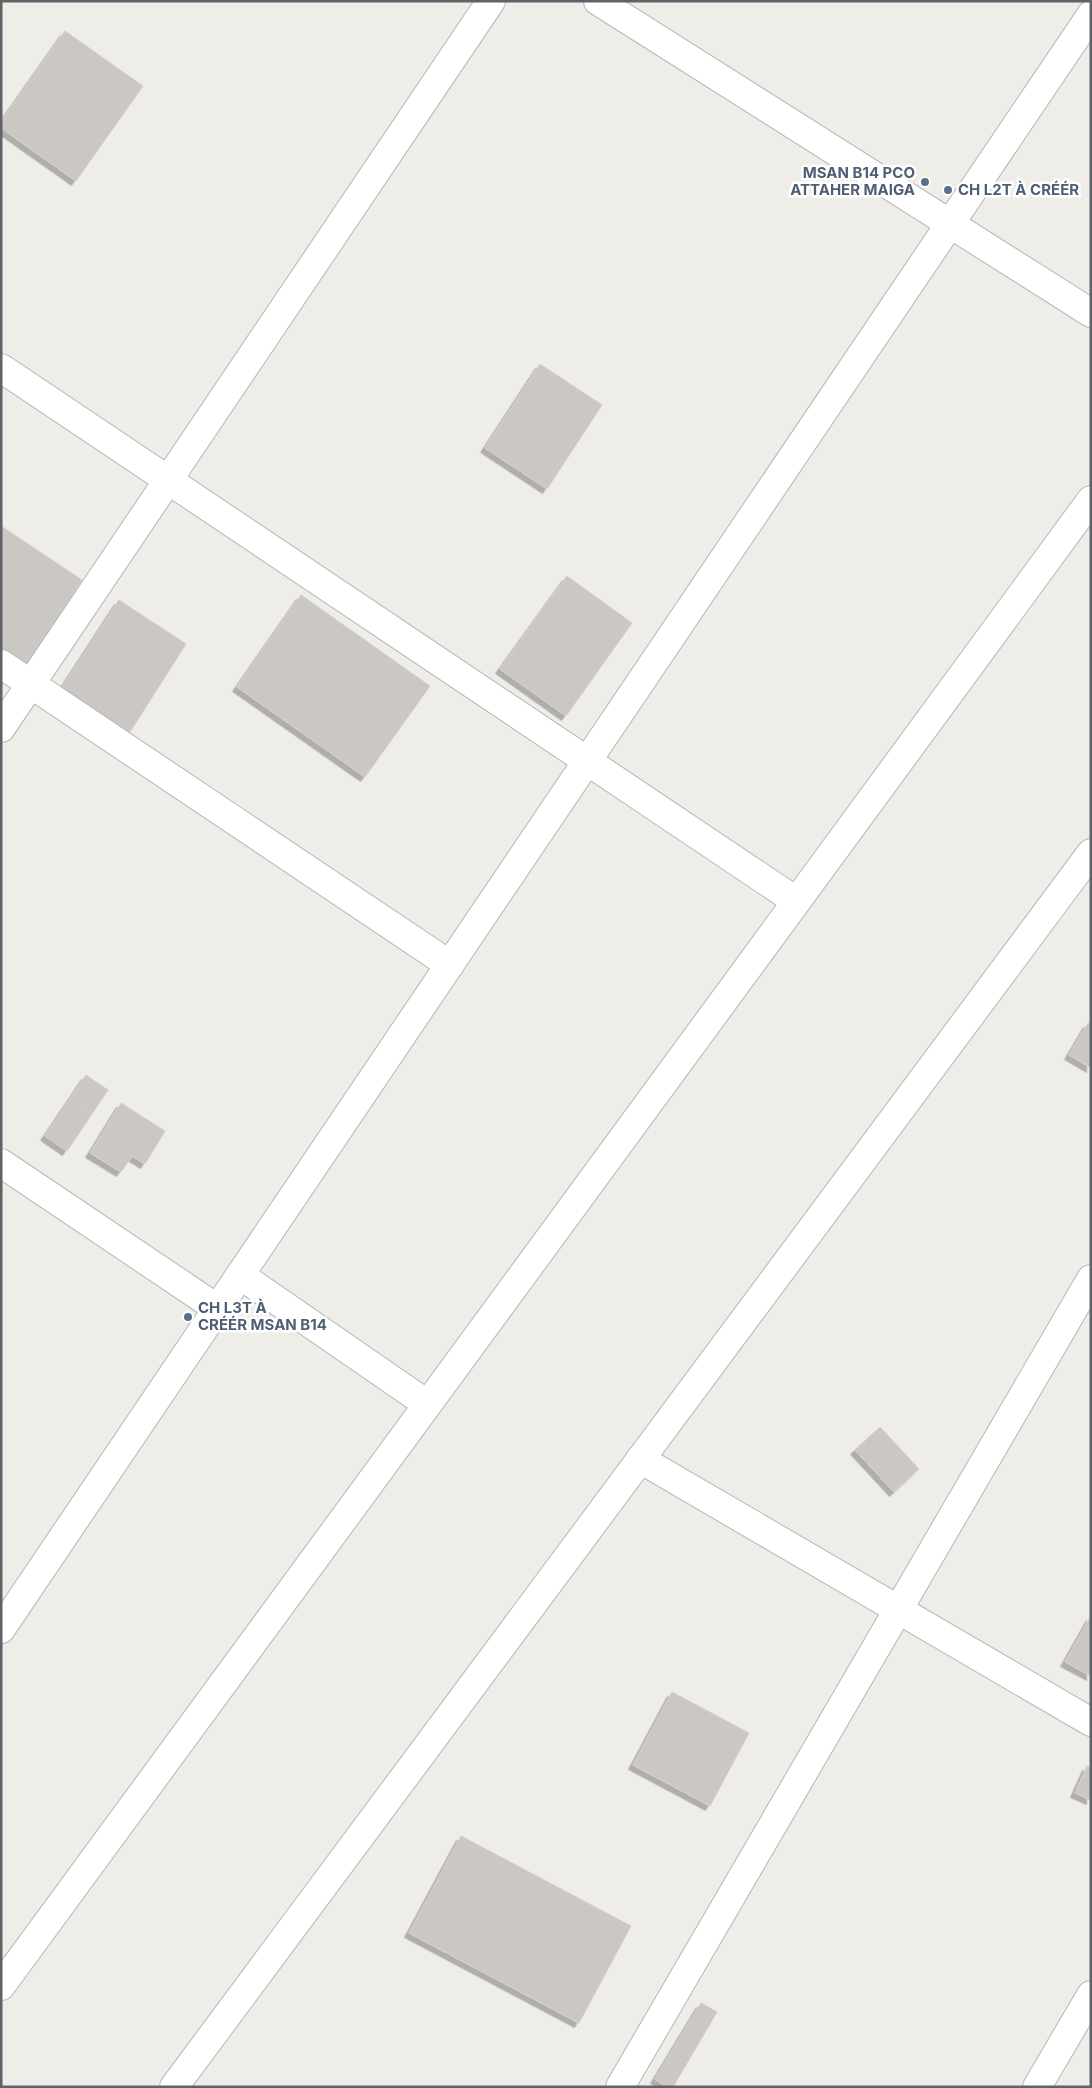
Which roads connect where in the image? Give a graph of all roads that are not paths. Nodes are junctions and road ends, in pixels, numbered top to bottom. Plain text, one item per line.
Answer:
1 (491, 1) edge
2 (598, 1) edge
3 (1091, 15) edge
4 (950, 224) junction
5 (1091, 313) edge
6 (1, 368) edge
7 (169, 480) junction
8 (1091, 500) edge
9 (1, 664) edge
10 (31, 684) junction
11 (1, 728) edge
12 (587, 761) junction
13 (1091, 853) edge
14 (796, 902) junction
15 (450, 965) junction
16 (1, 1163) edge
17 (240, 1275) junction
18 (1091, 1279) edge
19 (218, 1309) junction
20 (427, 1404) junction
21 (640, 1459) junction
22 (898, 1610) junction
23 (1, 1629) edge
24 (1091, 1722) edge
25 (4, 1978) edge
26 (1091, 1995) edge
27 (174, 2087) edge
28 (620, 2087) edge
29 (1037, 2087) edge

1 - 7 street
2 - 4 street
3 - 4 street
4 - 5 street
4 - 12 street
6 - 7 street
7 - 10 street
7 - 12 street
8 - 14 street
9 - 10 street
10 - 11 street
10 - 15 street
12 - 14 street
12 - 15 street
13 - 21 street
14 - 20 street
15 - 17 street
16 - 19 street
17 - 19 street
17 - 20 street
18 - 22 street
19 - 23 street
20 - 25 street
21 - 22 street
21 - 27 street
22 - 24 street
22 - 28 street
26 - 29 street

